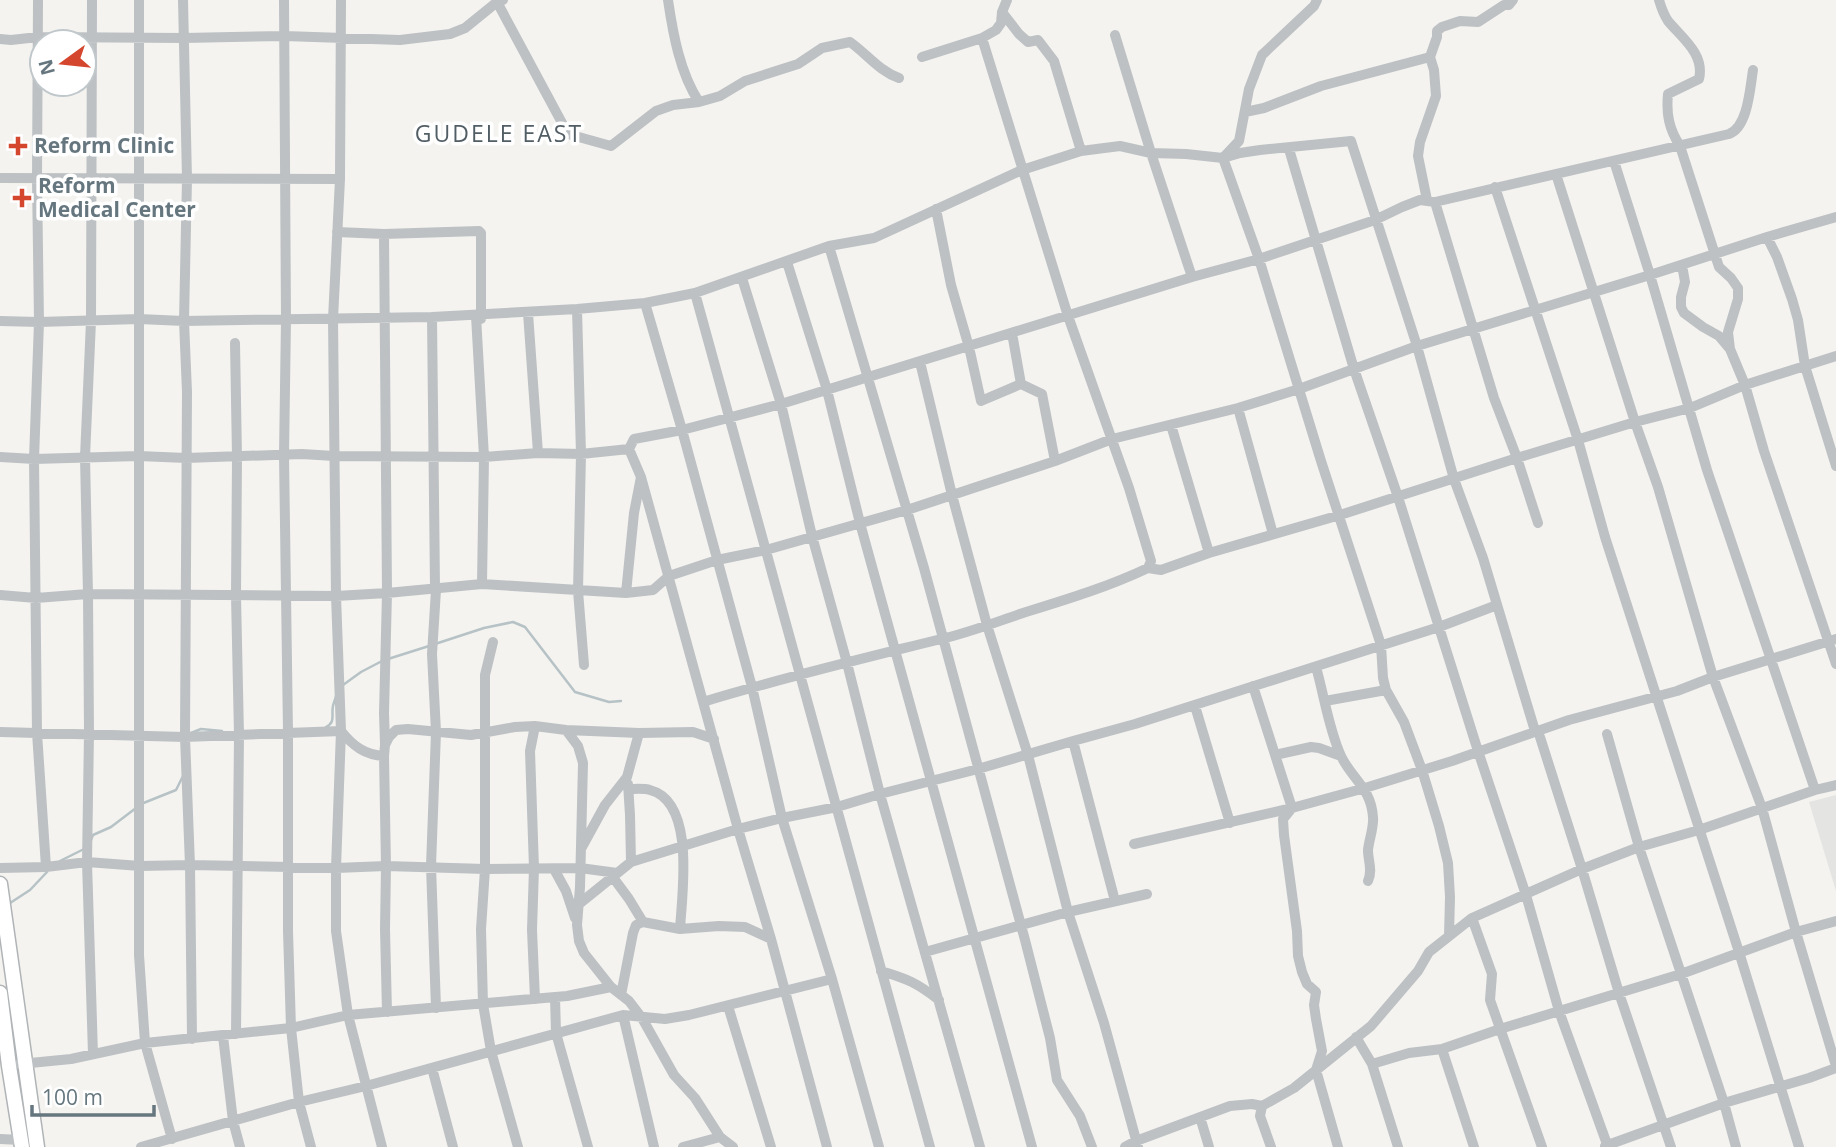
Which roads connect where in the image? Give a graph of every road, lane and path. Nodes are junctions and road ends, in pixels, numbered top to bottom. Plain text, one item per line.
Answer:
1 (38, 0) edge
2 (92, 0) edge
3 (139, 0) edge
4 (183, 0) edge
5 (284, 0) edge
6 (341, 0) edge
7 (668, 0) edge
8 (1007, 0) edge
9 (1317, 0) edge
10 (1513, 0) edge
11 (1658, 0) edge
12 (501, 1) edge
13 (1002, 12) junction
14 (38, 28) edge
15 (93, 28) edge
16 (1115, 35) dead end
17 (285, 36) junction
18 (98, 37) edge
19 (140, 37) junction
20 (28, 38) edge
21 (184, 38) junction
22 (982, 38) junction
23 (0, 39) edge
24 (342, 39) junction
25 (922, 57) dead end
26 (1430, 57) junction
27 (1753, 70) dead end
28 (899, 78) dead end
29 (38, 98) edge
30 (91, 98) edge
31 (699, 102) junction
32 (1245, 112) junction
33 (1680, 146) junction
34 (1289, 149) junction
35 (1081, 151) junction
36 (1152, 153) junction
37 (1223, 158) junction
38 (1614, 161) junction
39 (1022, 170) junction
40 (1556, 174) junction
41 (92, 177) junction
42 (140, 177) junction
43 (0, 178) edge
44 (37, 179) junction
45 (187, 179) junction
46 (286, 179) junction
47 (340, 179) junction
48 (1495, 187) junction
49 (1431, 201) junction
50 (936, 209) junction
51 (1836, 217) edge
52 (1375, 220) junction
53 (337, 232) junction
54 (384, 234) junction
55 (1767, 237) junction
56 (1316, 240) junction
57 (829, 246) junction
58 (1715, 254) junction
59 (1259, 259) junction
60 (787, 262) junction
61 (1682, 265) junction
62 (1650, 275) junction
63 (1192, 277) junction
64 (742, 278) junction
65 (1594, 292) junction
66 (695, 293) junction
67 (645, 303) junction
68 (577, 309) junction
69 (1534, 310) junction
70 (528, 313) junction
71 (432, 317) junction
72 (1068, 317) junction
73 (384, 318) junction
74 (139, 319) junction
75 (332, 319) junction
76 (286, 320) junction
77 (479, 320) junction
78 (0, 321) edge
79 (92, 321) junction
80 (184, 321) junction
81 (39, 322) junction
82 (1472, 329) junction
83 (1012, 333) junction
84 (235, 343) dead end
85 (969, 346) junction
86 (1417, 346) junction
87 (1730, 349) junction
88 (1836, 356) edge
89 (920, 362) junction
90 (1805, 366) junction
91 (1354, 369) junction
92 (867, 376) junction
93 (1021, 384) junction
94 (1745, 385) junction
95 (1299, 389) junction
96 (827, 390) junction
97 (781, 404) junction
98 (1238, 408) junction
99 (1690, 408) junction
100 (728, 417) junction
101 (1634, 422) junction
102 (1171, 425) junction
103 (682, 430) junction
104 (1112, 439) junction
105 (1578, 440) junction
106 (629, 449) junction
107 (538, 453) junction
108 (581, 454) junction
109 (284, 455) junction
110 (139, 456) junction
111 (334, 456) junction
112 (385, 456) junction
113 (434, 456) junction
114 (0, 457) edge
115 (85, 457) junction
116 (237, 457) junction
117 (484, 457) junction
118 (186, 458) junction
119 (1517, 458) junction
120 (34, 459) junction
121 (1055, 461) junction
122 (1836, 466) edge
123 (641, 477) junction
124 (1454, 479) junction
125 (952, 495) junction
126 (1398, 497) junction
127 (907, 510) junction
128 (1340, 515) junction
129 (860, 523) junction
130 (1538, 523) dead end
131 (1273, 534) junction
132 (812, 536) junction
133 (766, 550) junction
134 (1209, 553) junction
135 (717, 561) junction
136 (1148, 568) junction
137 (669, 576) junction
138 (482, 584) junction
139 (435, 589) junction
140 (578, 591) junction
141 (387, 593) junction
142 (626, 593) junction
143 (88, 594) junction
144 (0, 595) edge
145 (139, 595) junction
146 (285, 595) junction
147 (187, 596) junction
148 (236, 596) junction
149 (336, 596) junction
150 (36, 598) junction
151 (1497, 605) junction
152 (987, 625) junction
153 (1439, 627) junction
154 (943, 639) junction
155 (1836, 639) edge
156 (493, 642) dead end
157 (1381, 645) junction
158 (895, 649) junction
159 (847, 663) junction
160 (1836, 664) edge
161 (584, 665) dead end
162 (1316, 667) junction
163 (799, 676) junction
164 (1253, 686) junction
165 (752, 687) junction
166 (1386, 690) junction
167 (1325, 701) junction
168 (703, 702) junction
169 (1195, 706) junction
170 (535, 726) junction
171 (566, 730) junction
172 (0, 732) edge
173 (341, 732) junction
174 (436, 732) junction
175 (37, 733) junction
176 (89, 733) junction
177 (288, 733) junction
178 (485, 733) junction
179 (639, 733) junction
180 (1537, 734) junction
181 (1607, 734) dead end
182 (138, 735) junction
183 (239, 735) junction
184 (185, 737) junction
185 (714, 739) junction
186 (1073, 741) junction
187 (385, 750) junction
188 (1478, 751) junction
189 (1028, 755) junction
190 (1275, 755) junction
191 (1341, 756) junction
192 (978, 769) junction
193 (1422, 770) junction
194 (627, 777) junction
195 (932, 780) junction
196 (1836, 785) edge
197 (1365, 788) junction
198 (629, 789) junction
199 (1815, 790) junction
200 (880, 793) junction
201 (837, 807) junction
202 (1292, 808) junction
203 (1762, 808) junction
204 (782, 818) junction
205 (1230, 823) junction
206 (738, 829) junction
207 (1699, 830) junction
208 (1134, 844) dead end
209 (684, 846) junction
210 (1639, 847) junction
211 (581, 849) junction
212 (87, 862) junction
213 (631, 862) junction
214 (190, 865) junction
215 (238, 865) junction
216 (140, 866) junction
217 (386, 866) junction
218 (431, 866) junction
219 (46, 867) junction
220 (287, 867) junction
221 (0, 868) edge
222 (336, 868) junction
223 (534, 868) junction
224 (580, 868) junction
225 (485, 869) junction
226 (554, 869) junction
227 (1582, 869) junction
228 (614, 874) junction
229 (1368, 881) dead end
230 (0, 884) edge
231 (1147, 894) dead end
232 (1526, 895) junction
233 (1115, 901) junction
234 (579, 904) junction
235 (1068, 912) junction
236 (1472, 918) junction
237 (1836, 921) edge
238 (643, 922) junction
239 (578, 925) junction
240 (680, 929) junction
241 (1796, 932) junction
242 (1449, 936) junction
243 (974, 938) junction
244 (771, 939) junction
245 (925, 952) junction
246 (1739, 952) junction
247 (881, 971) junction
248 (1681, 974) junction
249 (832, 979) junction
250 (611, 988) junction
251 (785, 991) junction
252 (1619, 993) junction
253 (621, 995) junction
254 (555, 997) junction
255 (0, 999) edge
256 (535, 999) junction
257 (940, 1001) junction
258 (483, 1004) junction
259 (728, 1006) junction
260 (436, 1008) junction
261 (1559, 1011) junction
262 (387, 1012) junction
263 (348, 1014) junction
264 (623, 1014) junction
265 (642, 1018) junction
266 (291, 1028) junction
267 (1500, 1029) junction
268 (556, 1033) junction
269 (236, 1034) junction
270 (223, 1036) junction
271 (1356, 1037) junction
272 (192, 1039) junction
273 (145, 1043) junction
274 (1442, 1049) junction
275 (491, 1051) junction
276 (93, 1054) junction
277 (25, 1063) junction
278 (1372, 1064) junction
279 (9, 1066) junction
280 (1836, 1067) edge
281 (432, 1068) junction
282 (1316, 1070) junction
283 (366, 1086) junction
284 (1781, 1086) junction
285 (299, 1102) junction
286 (1724, 1103) junction
287 (1262, 1105) junction
288 (1200, 1117) junction
289 (233, 1121) junction
290 (1664, 1125) junction
291 (0, 1139) edge
292 (716, 1141) edge
293 (168, 1142) edge
294 (22, 1143) edge
295 (1137, 1144) edge
296 (1606, 1146) edge
297 (37, 1147) edge
298 (141, 1147) edge
299 (240, 1147) edge
300 (311, 1147) edge
301 (382, 1147) edge
302 (453, 1147) edge
303 (518, 1147) edge
304 (588, 1147) edge
305 (654, 1147) edge
306 (684, 1147) edge
307 (733, 1147) edge
308 (771, 1147) edge
309 (827, 1147) edge
310 (879, 1147) edge
311 (930, 1147) edge
312 (980, 1147) edge
313 (1032, 1147) edge
314 (1092, 1147) edge
315 (1125, 1147) edge
316 (1209, 1147) edge
317 (1270, 1147) edge
318 (1338, 1147) edge
319 (1398, 1147) edge
320 (1474, 1147) edge
321 (1542, 1147) edge
322 (1671, 1147) edge
323 (1736, 1147) edge
324 (1799, 1147) edge

1 - 14 street
2 - 15 street
3 - 19 street
4 - 21 street
5 - 17 street
6 - 24 street
7 - 31 street
8 - 13 street
9 - 32 street
10 - 26 street
11 - 33 street
12 - 24 street
12 - 31 street
13 - 22 street
13 - 35 street
16 - 36 street
17 - 21 street
17 - 24 street
17 - 46 street
18 - 19 street
19 - 21 street
19 - 42 street
20 - 23 street
21 - 45 street
22 - 25 street
22 - 39 street
24 - 47 street
26 - 32 street
26 - 49 street
27 - 33 street
28 - 31 street
29 - 44 street
30 - 41 street
32 - 37 street
33 - 38 street
33 - 58 street
34 - 37 street
34 - 52 street
34 - 56 street
35 - 36 street
35 - 39 street
36 - 37 street
36 - 63 street
37 - 59 street
38 - 40 street
38 - 62 street
39 - 50 street
39 - 72 street
40 - 48 street
40 - 65 street
41 - 42 street
41 - 44 street
41 - 79 street
42 - 45 street
42 - 74 street
43 - 44 street
44 - 81 street
45 - 46 street
45 - 80 street
46 - 47 street
46 - 76 street
47 - 53 street
48 - 49 street
48 - 69 street
49 - 52 street
49 - 82 street
50 - 57 street
50 - 85 street
51 - 55 street
52 - 56 street
52 - 86 street
53 - 54 street
53 - 75 street
54 - 73 street
54 - 77 street
55 - 58 street
55 - 90 street
56 - 59 street
56 - 91 street
57 - 60 street
57 - 92 street
58 - 61 street
58 - 87 street
59 - 63 street
59 - 95 street
60 - 64 street
60 - 96 street
61 - 62 street
61 - 87 street
62 - 65 street
62 - 99 street
63 - 72 street
64 - 66 street
64 - 97 street
65 - 69 street
65 - 101 street
66 - 67 street
66 - 100 street
67 - 68 street
67 - 103 street
68 - 70 street
68 - 108 street
69 - 82 street
69 - 105 street
70 - 77 street
70 - 107 street
71 - 73 street
71 - 77 street
71 - 113 street
72 - 83 street
72 - 104 street
73 - 75 street
73 - 112 street
74 - 79 street
74 - 80 street
74 - 110 street
75 - 76 street
75 - 111 street
76 - 80 street
76 - 109 street
77 - 117 street
78 - 81 street
79 - 81 street
79 - 115 street
80 - 118 street
81 - 120 street
82 - 86 street
82 - 119 street
83 - 85 street
83 - 93 street
84 - 116 street
85 - 89 street
85 - 93 street
86 - 91 street
86 - 124 street
87 - 94 street
88 - 90 street
89 - 92 street
89 - 125 street
90 - 94 street
90 - 122 street
91 - 95 street
91 - 126 street
92 - 96 street
92 - 127 street
93 - 121 street
94 - 99 street
94 - 160 street
95 - 98 street
95 - 128 street
96 - 97 street
96 - 129 street
97 - 100 street
97 - 132 street
98 - 102 street
98 - 131 street
99 - 101 street
99 - 199 street
100 - 103 street
100 - 133 street
101 - 105 street
101 - 203 street
102 - 104 street
102 - 134 street
103 - 106 street
103 - 135 street
104 - 121 street
104 - 136 street
105 - 119 street
105 - 207 street
106 - 108 street
106 - 123 street
107 - 108 street
107 - 117 street
108 - 140 street
109 - 111 street
109 - 116 street
109 - 146 street
110 - 115 street
110 - 118 street
110 - 145 street
111 - 112 street
111 - 149 street
112 - 113 street
112 - 141 street
113 - 117 street
113 - 139 street
114 - 120 street
115 - 120 street
115 - 143 street
116 - 118 street
116 - 148 street
117 - 138 street
118 - 147 street
119 - 124 street
119 - 130 street
120 - 150 street
121 - 125 street
123 - 137 street
123 - 142 street
124 - 126 street
124 - 151 street
125 - 127 street
125 - 152 street
126 - 128 street
126 - 153 street
127 - 129 street
127 - 154 street
128 - 131 street
128 - 157 street
129 - 132 street
129 - 158 street
131 - 134 street
132 - 133 street
132 - 159 street
133 - 135 street
133 - 163 street
134 - 136 street
135 - 137 street
135 - 165 street
136 - 152 street
137 - 142 street
137 - 168 street
138 - 139 street
138 - 140 street
139 - 141 street
139 - 174 street
140 - 142 street
140 - 161 street
141 - 149 street
141 - 187 street
143 - 145 street
143 - 150 street
143 - 176 street
144 - 150 street
145 - 147 street
145 - 182 street
146 - 148 street
146 - 149 street
146 - 177 street
147 - 148 street
147 - 184 street
148 - 183 street
149 - 173 street
150 - 175 street
151 - 153 street
151 - 180 street
152 - 154 street
152 - 189 street
153 - 157 street
153 - 188 street
154 - 158 street
154 - 192 street
155 - 180 street
156 - 178 street
157 - 162 street
157 - 166 street
158 - 159 street
158 - 195 street
159 - 163 street
159 - 200 street
162 - 164 street
162 - 167 street
163 - 165 street
163 - 201 street
164 - 169 street
164 - 190 street
165 - 168 street
165 - 204 street
166 - 167 street
166 - 193 street
167 - 191 street
168 - 185 street
169 - 186 street
169 - 205 street
170 - 171 street
170 - 178 street
170 - 223 street
171 - 179 street
171 - 211 street
172 - 175 street
173 - 177 street
173 - 187 street
173 - 222 street
174 - 178 street
174 - 187 street
174 - 218 street
175 - 176 street
175 - 219 street
176 - 182 street
176 - 212 street
177 - 183 street
177 - 220 street
178 - 225 street
179 - 185 street
179 - 194 street
180 - 188 street
180 - 227 street
181 - 210 street
182 - 184 street
182 - 216 street
183 - 184 street
183 - 215 street
184 - 214 street
185 - 206 street
186 - 189 street
186 - 233 street
187 - 217 street
188 - 193 street
188 - 232 street
189 - 192 street
189 - 235 street
190 - 191 street
190 - 202 street
191 - 197 street
192 - 195 street
192 - 314 street
193 - 197 street
193 - 242 street
194 - 198 street
194 - 211 street
195 - 200 street
195 - 243 street
196 - 199 street
197 - 202 street
197 - 229 street
198 - 209 street
198 - 213 street
199 - 203 street
200 - 201 street
200 - 245 street
201 - 204 street
201 - 247 street
202 - 205 street
202 - 282 street
203 - 207 street
203 - 241 street
204 - 206 street
204 - 249 street
205 - 208 street
206 - 209 street
206 - 244 street
207 - 210 street
207 - 246 street
209 - 213 street
209 - 240 street
210 - 227 street
210 - 248 street
211 - 224 street
212 - 216 street
212 - 219 street
212 - 276 street
213 - 228 street
214 - 215 street
214 - 216 street
214 - 272 street
215 - 220 street
215 - 269 street
216 - 273 street
217 - 218 street
217 - 222 street
217 - 262 street
218 - 225 street
218 - 260 street
219 - 221 street
220 - 222 street
220 - 266 street
222 - 263 street
223 - 225 street
223 - 226 street
223 - 256 street
224 - 226 street
224 - 228 street
224 - 234 street
225 - 258 street
226 - 239 street
227 - 232 street
227 - 252 street
228 - 234 street
228 - 238 street
230 - 277 highway
231 - 233 street
232 - 236 street
232 - 261 street
233 - 235 street
234 - 239 street
235 - 243 street
235 - 295 street
236 - 242 street
236 - 267 street
237 - 241 street
238 - 240 street
238 - 253 street
239 - 250 street
240 - 244 street
241 - 246 street
241 - 280 street
242 - 271 street
243 - 245 street
243 - 313 street
244 - 251 street
245 - 257 street
246 - 248 street
246 - 284 street
247 - 257 street
247 - 311 street
248 - 252 street
248 - 286 street
249 - 251 street
249 - 310 street
250 - 253 street
250 - 254 street
251 - 259 street
251 - 309 street
252 - 261 street
252 - 290 street
253 - 265 street
254 - 256 street
254 - 268 street
255 - 279 highway
256 - 258 street
257 - 312 street
258 - 260 street
258 - 275 street
259 - 265 street
259 - 308 street
260 - 262 street
261 - 267 street
261 - 296 street
262 - 263 street
263 - 266 street
263 - 283 street
264 - 265 street
264 - 268 street
264 - 305 street
265 - 292 street
266 - 269 street
266 - 285 street
267 - 274 street
267 - 321 street
268 - 275 street
268 - 304 street
269 - 270 street
270 - 272 street
270 - 289 street
271 - 278 street
271 - 282 street
272 - 273 street
273 - 276 street
273 - 293 street
274 - 278 street
274 - 320 street
275 - 281 street
275 - 303 street
276 - 277 street
277 - 279 street
277 - 297 highway
278 - 319 street
279 - 294 highway
280 - 284 street
281 - 283 street
281 - 302 street
282 - 287 street
282 - 318 street
283 - 285 street
283 - 301 street
284 - 286 street
284 - 324 street
285 - 289 street
285 - 300 street
286 - 290 street
286 - 323 street
287 - 288 street
287 - 317 street
288 - 295 street
288 - 316 street
289 - 293 street
289 - 299 street
290 - 296 street
290 - 322 street
291 - 294 street
292 - 306 street
292 - 307 street
293 - 298 street
295 - 315 street

